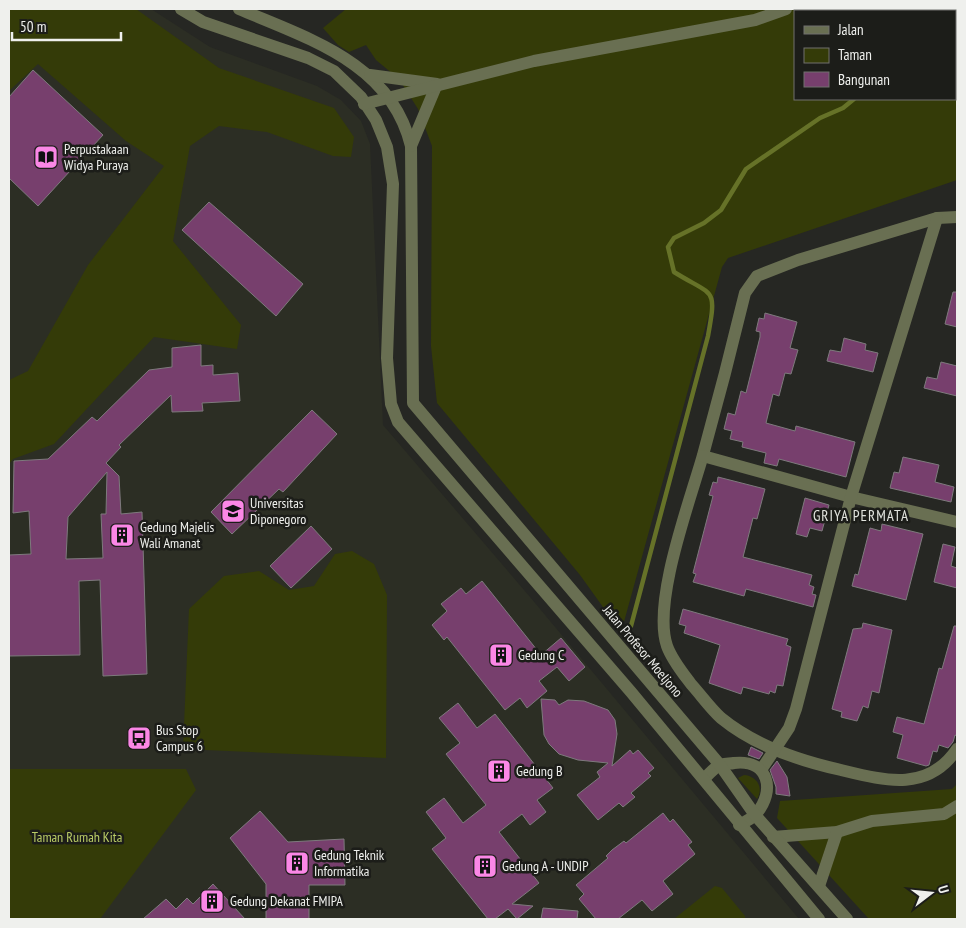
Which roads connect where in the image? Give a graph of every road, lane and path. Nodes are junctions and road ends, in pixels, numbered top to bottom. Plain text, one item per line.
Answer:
1 (181, 9) edge
2 (238, 9) edge
3 (786, 9) edge
4 (370, 75) junction
5 (437, 84) junction
6 (389, 96) junction
7 (364, 104) junction
8 (411, 146) junction
9 (957, 217) edge
10 (937, 218) junction
11 (702, 456) junction
12 (851, 497) junction
13 (957, 522) edge
14 (777, 749) junction
15 (957, 749) edge
16 (720, 765) junction
17 (761, 770) junction
18 (704, 779) junction
19 (957, 806) edge
20 (755, 815) junction
21 (739, 825) junction
22 (836, 832) junction
23 (773, 837) junction
24 (818, 886) junction
25 (807, 903) junction
26 (819, 919) edge
27 (847, 919) edge

1 - 7 street
2 - 4 street
3 - 5 street
4 - 5 street
4 - 6 street
5 - 6 street
5 - 8 street
6 - 7 street
6 - 8 street
7 - 18 street
8 - 16 street, Jalan Profesor Moeljono
9 - 10 street
10 - 11 street
10 - 12 street
11 - 12 street
11 - 14 street
12 - 13 street
12 - 14 street
14 - 15 street
14 - 17 street
16 - 17 street
16 - 18 street
16 - 20 street, Jalan Profesor Moeljono
17 - 20 street
18 - 21 street
19 - 22 street
20 - 21 street
20 - 23 street, Jalan Profesor Moeljono
21 - 25 street
22 - 23 street
22 - 24 street
23 - 24 street, Jalan Profesor Moeljono
24 - 25 street
24 - 27 street, Jalan Profesor Moeljono
25 - 26 street

